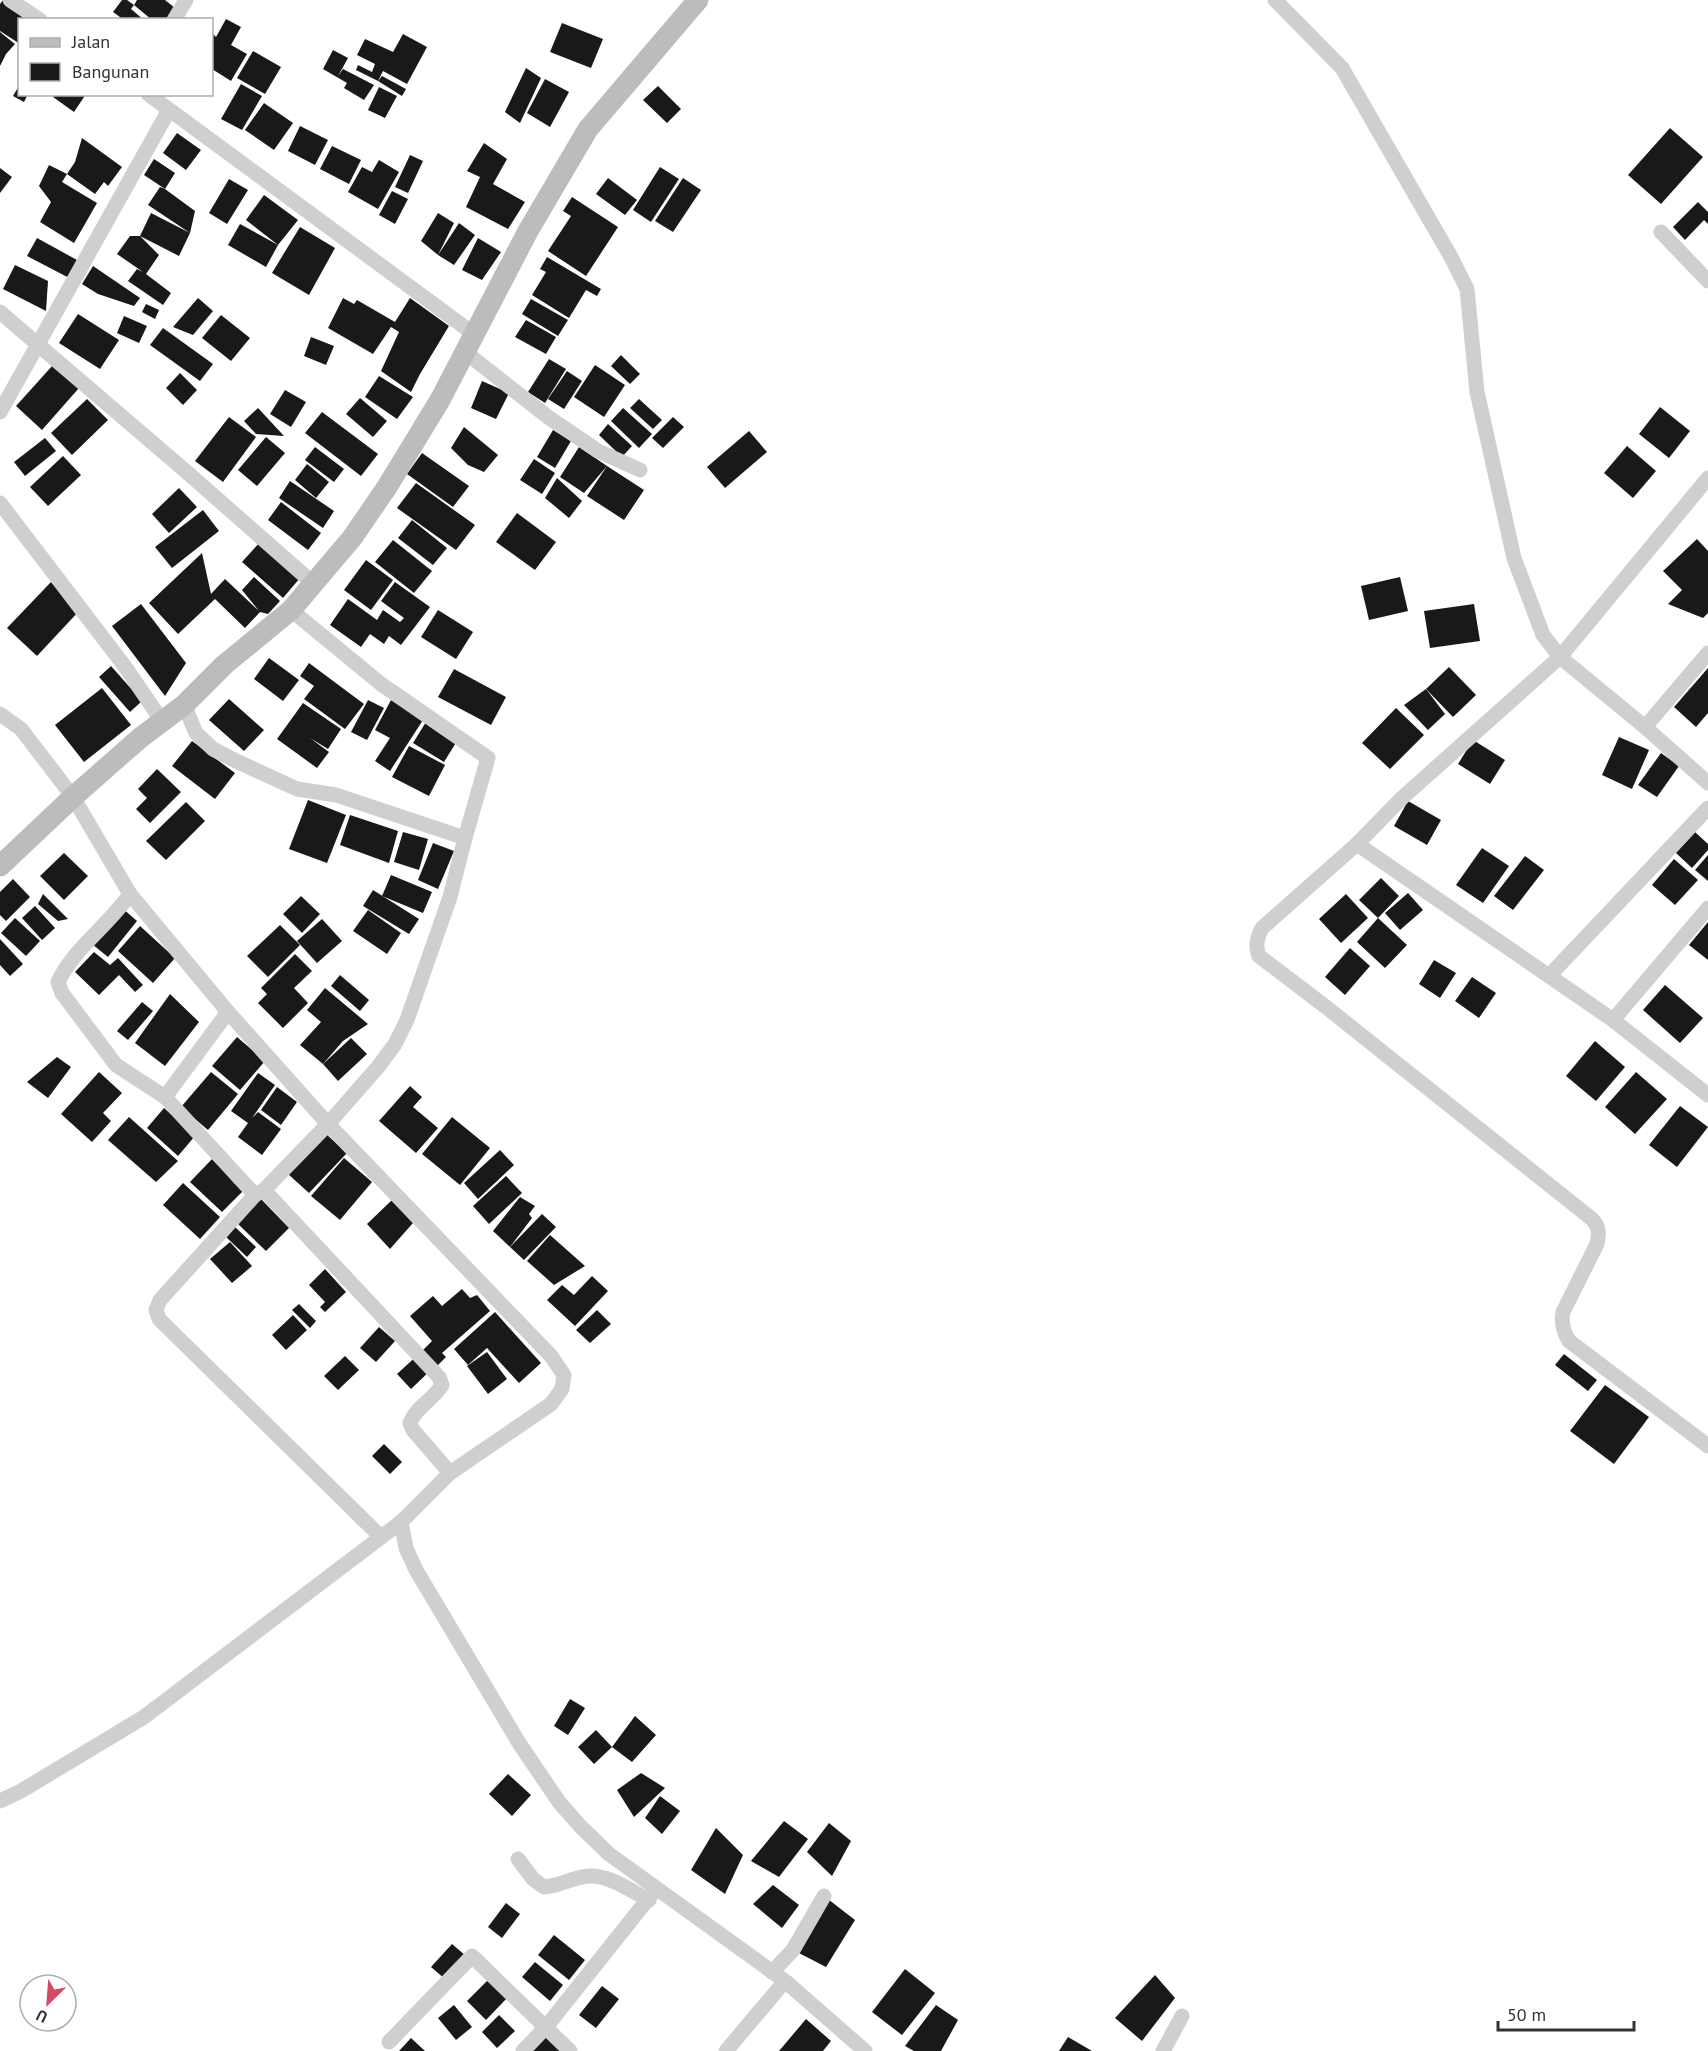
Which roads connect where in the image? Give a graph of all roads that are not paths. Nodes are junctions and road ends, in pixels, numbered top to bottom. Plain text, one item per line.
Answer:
1 (10, 0) edge
2 (186, 0) edge
3 (698, 0) edge
4 (1275, 0) edge
5 (37, 18) edge
6 (175, 18) edge
7 (151, 96) edge
8 (169, 110) junction
9 (1661, 232) dead end
10 (1708, 281) edge
11 (0, 312) edge
12 (37, 343) junction
13 (470, 343) junction
14 (0, 412) edge
15 (640, 470) dead end
16 (1708, 478) edge
17 (0, 503) edge
18 (314, 584) junction
19 (291, 610) junction
20 (1708, 653) edge
21 (1560, 657) junction
22 (184, 705) junction
23 (0, 714) edge
24 (162, 721) junction
25 (1645, 727) junction
26 (1708, 783) edge
27 (73, 796) junction
28 (1708, 808) edge
29 (465, 837) junction
30 (1357, 844) junction
31 (0, 866) edge
32 (130, 894) junction
33 (1708, 908) edge
34 (1549, 976) junction
35 (228, 1012) junction
36 (1613, 1020) junction
37 (1708, 1095) edge
38 (165, 1097) junction
39 (328, 1124) junction
40 (260, 1192) junction
41 (1708, 1446) edge
42 (450, 1473) junction
43 (401, 1522) junction
44 (380, 1536) junction
45 (0, 1801) edge
46 (518, 1859) dead end
47 (653, 1894) junction
48 (824, 1896) dead end
49 (772, 1972) junction
50 (785, 1981) junction
51 (1182, 2016) dead end
52 (546, 2027) junction
53 (389, 2042) dead end
54 (523, 2051) edge
55 (570, 2051) edge
56 (726, 2051) edge
57 (865, 2051) edge
58 (1163, 2051) edge

1 - 5 street
2 - 6 street
3 - 13 street
4 - 21 street
7 - 8 street
8 - 12 street
8 - 13 street
9 - 10 street
11 - 12 street
12 - 14 street
12 - 18 street
13 - 15 street
13 - 18 street
16 - 21 street
17 - 24 street
18 - 19 street
19 - 22 street
19 - 29 street
20 - 25 street
21 - 25 street
21 - 30 street
22 - 24 street
22 - 29 street
23 - 27 street
24 - 27 street
25 - 26 street
27 - 31 street
27 - 32 street
28 - 34 street
29 - 39 street
30 - 34 street
30 - 41 street
32 - 35 street
32 - 38 street
33 - 36 street
34 - 36 street
35 - 38 street
35 - 39 street
36 - 37 street
38 - 40 street
39 - 40 street
39 - 42 street
40 - 42 street
40 - 44 street
42 - 43 street
43 - 44 street
43 - 47 street
44 - 45 street
46 - 47 street
47 - 49 street
47 - 52 street
48 - 49 street
49 - 50 street
50 - 56 street
50 - 57 street
51 - 58 street
52 - 53 street
52 - 54 street
52 - 55 street

